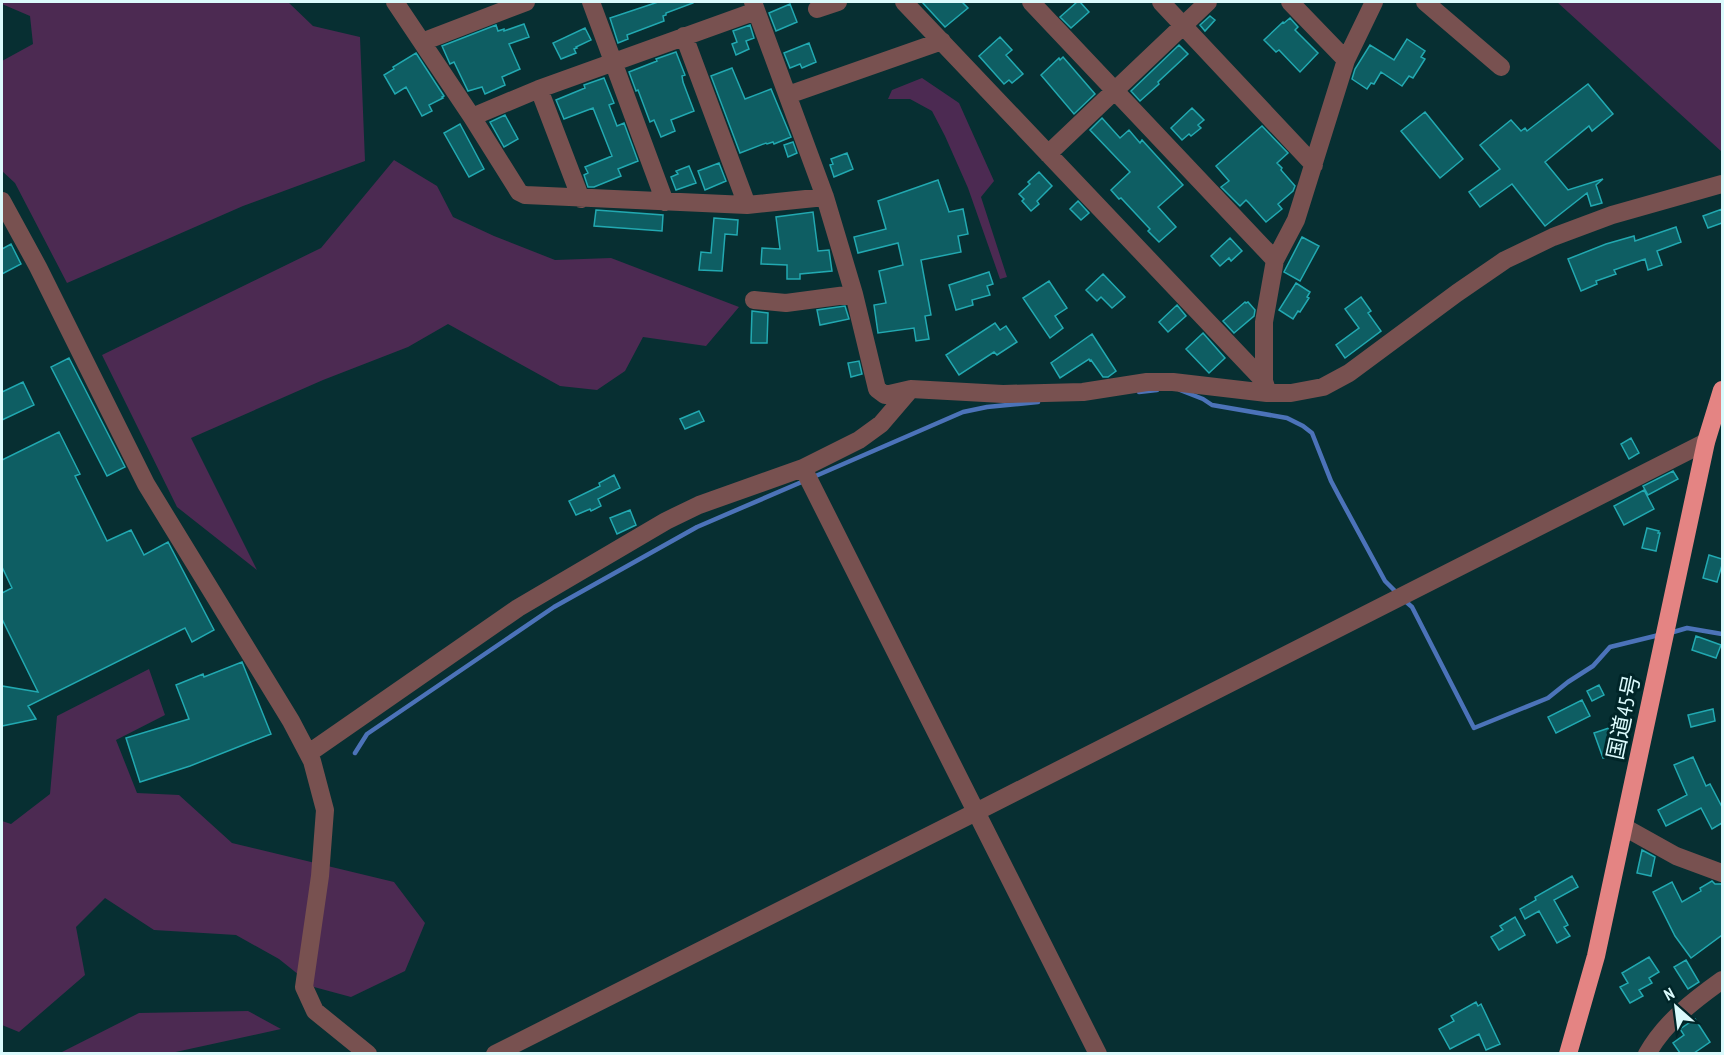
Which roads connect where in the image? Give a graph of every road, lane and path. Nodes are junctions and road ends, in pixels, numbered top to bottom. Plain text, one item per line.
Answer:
1 (395, 2) edge
2 (526, 2) edge
3 (591, 2) edge
4 (838, 2) edge
5 (904, 2) edge
6 (1031, 2) edge
7 (1161, 2) edge
8 (1208, 2) edge
9 (1290, 2) edge
10 (1374, 2) edge
11 (1425, 2) edge
12 (754, 6) edge
13 (817, 9) dead end
14 (1183, 25) junction
15 (684, 36) junction
16 (942, 41) junction
17 (422, 42) junction
18 (1346, 60) junction
19 (613, 62) junction
20 (1501, 67) dead end
21 (539, 89) junction
22 (1115, 90) junction
23 (788, 95) junction
24 (472, 117) junction
25 (1048, 154) junction
26 (1314, 165) junction
27 (1722, 184) edge
28 (825, 197) junction
29 (582, 199) junction
30 (2, 201) edge
31 (665, 202) junction
32 (747, 205) junction
33 (1275, 261) junction
34 (854, 294) junction
35 (754, 300) dead end
36 (1265, 387) junction
37 (911, 389) junction
38 (1722, 390) edge
39 (1706, 442) junction
40 (803, 468) junction
41 (309, 753) junction
42 (976, 812) junction
43 (1624, 827) junction
44 (1722, 873) edge
45 (1722, 980) edge
46 (368, 1053) edge
47 (495, 1053) edge
48 (1098, 1053) edge
49 (1568, 1053) edge
50 (1647, 1053) edge

1 - 17 street
2 - 17 street
3 - 19 street
4 - 13 street
5 - 16 street
6 - 22 street
7 - 14 street
8 - 14 street
9 - 18 street
10 - 18 street
11 - 20 street
12 - 15 street
12 - 23 street
14 - 22 street
14 - 26 street
15 - 19 street
15 - 32 street
16 - 23 street
16 - 25 street
17 - 24 street
18 - 26 street
19 - 21 street
19 - 31 street
21 - 24 street
21 - 29 street
22 - 25 street
22 - 33 street
23 - 28 street
24 - 29 street
25 - 36 street
26 - 33 street
27 - 36 street
28 - 32 street
28 - 34 street
29 - 31 street
30 - 41 street
31 - 32 street
33 - 36 street
34 - 35 street
34 - 37 street
36 - 37 street
37 - 40 street
38 - 39 highway, 国道45号
39 - 42 street
39 - 43 highway, 国道45号
40 - 41 street
40 - 42 street
41 - 46 street
42 - 47 street
42 - 48 street
43 - 44 street
43 - 49 highway, 国道45号
45 - 50 street

